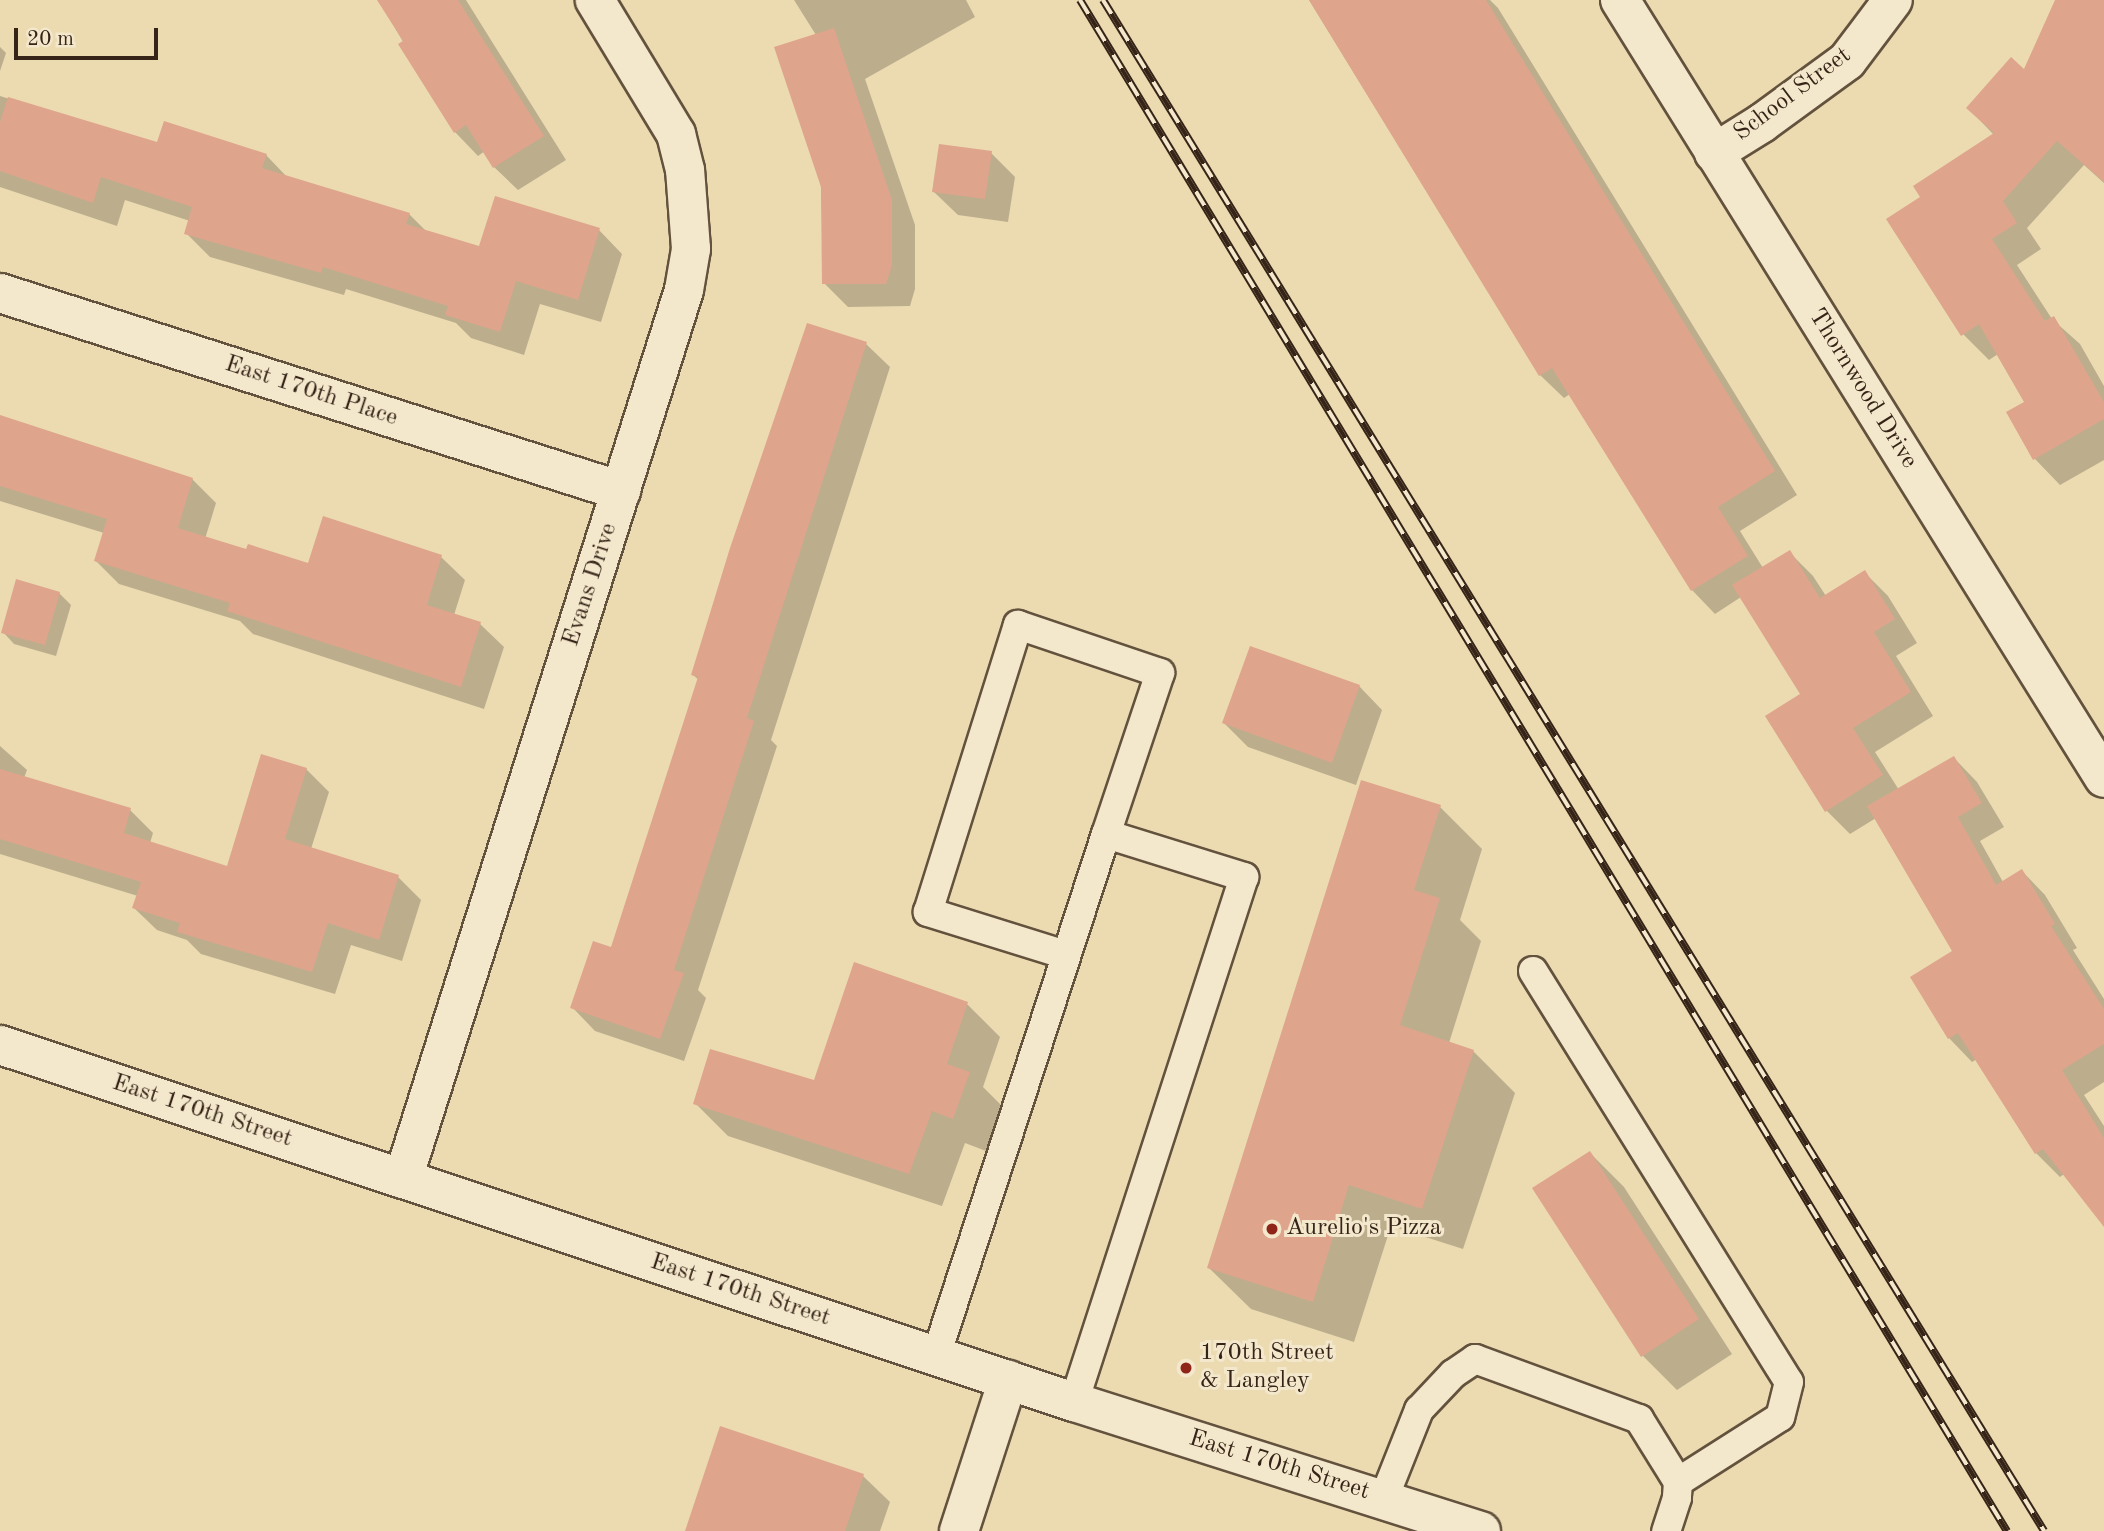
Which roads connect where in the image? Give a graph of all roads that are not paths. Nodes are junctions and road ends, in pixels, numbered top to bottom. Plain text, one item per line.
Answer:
1 (596, 0) edge
2 (1620, 0) edge
3 (1893, 0) edge
4 (1714, 153) junction
5 (0, 293) edge
6 (621, 491) junction
7 (2104, 778) edge
8 (1106, 834) junction
9 (1066, 956) junction
10 (1533, 971) dead end
11 (0, 1045) edge
12 (403, 1178) junction
13 (936, 1356) junction
14 (1008, 1380) junction
15 (1074, 1402) junction
16 (1678, 1482) junction
17 (1384, 1498) junction
18 (959, 1531) edge
19 (1481, 1531) edge
20 (1666, 1531) edge

1 - 6 street, Evans Drive
2 - 4 street, Thornwood Drive
3 - 4 street, School Street
4 - 7 street, Thornwood Drive
5 - 6 street, East 170th Place
6 - 12 street, Evans Drive
8 - 9 lane
8 - 9 lane
8 - 15 lane
9 - 13 lane
10 - 16 lane
11 - 12 street, East 170th Street
12 - 13 street, East 170th Street
13 - 14 street, East 170th Street
14 - 15 street, East 170th Street
14 - 18 street
15 - 17 street, East 170th Street
16 - 17 lane
16 - 20 lane
17 - 19 street, East 170th Street

